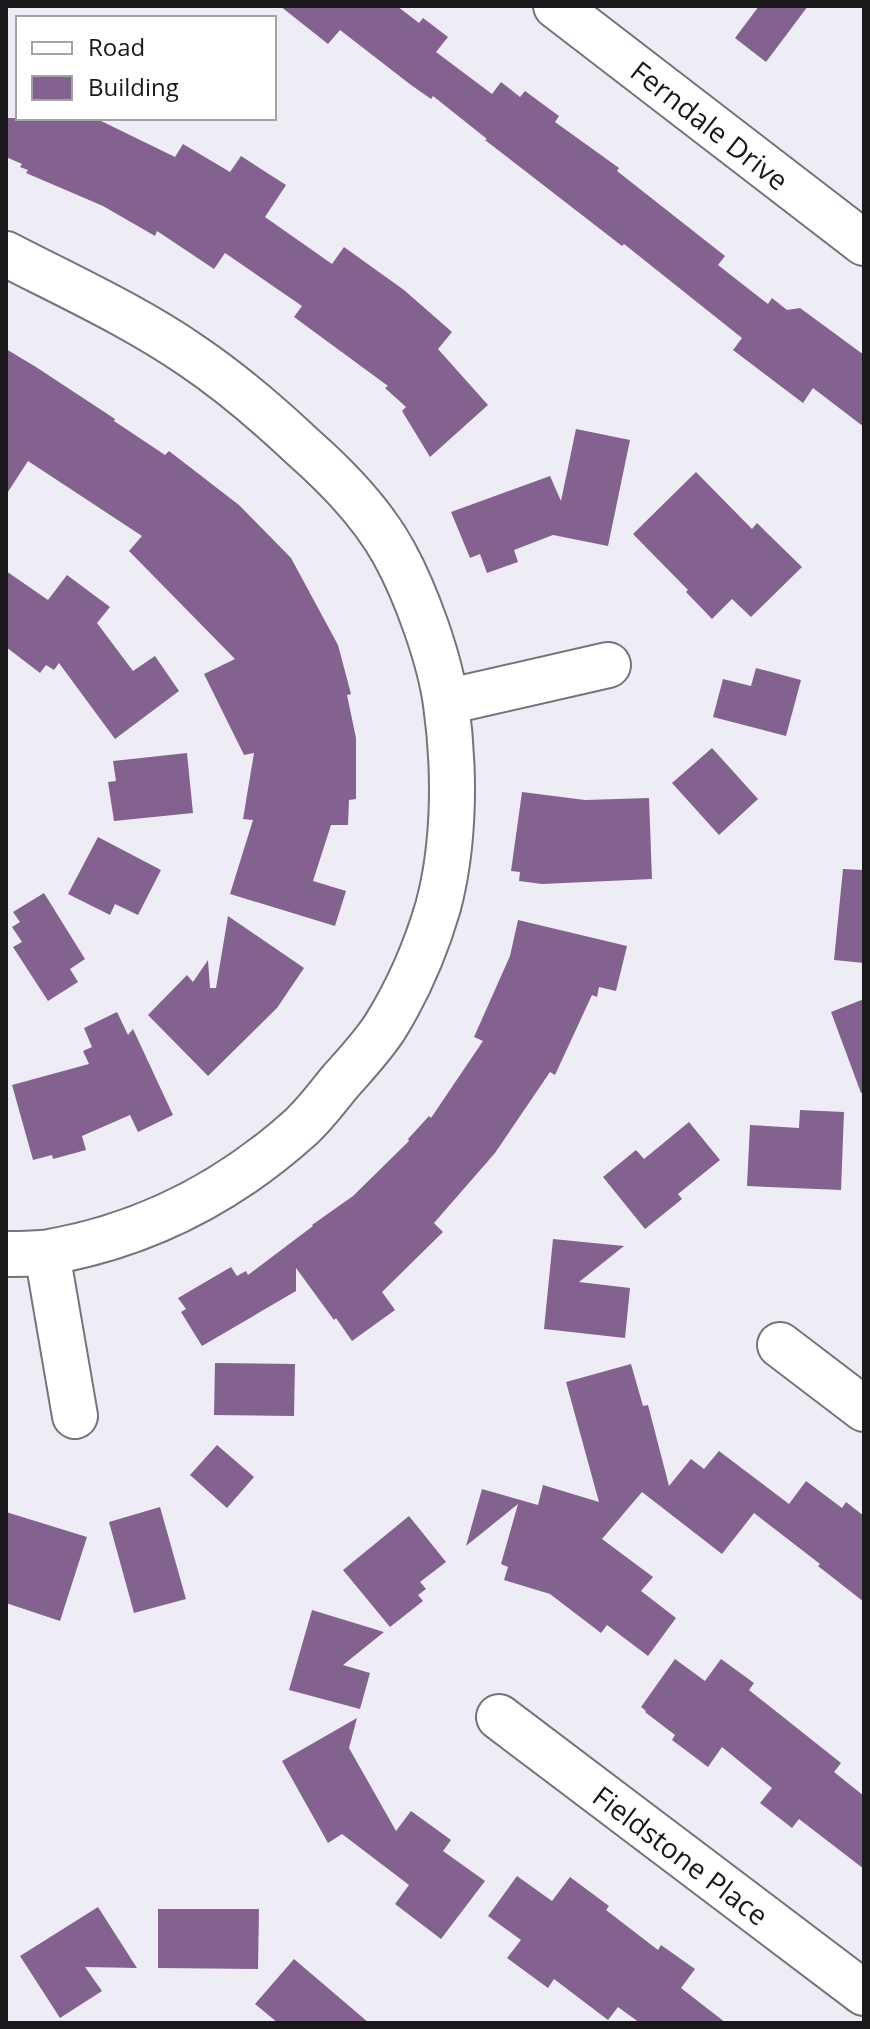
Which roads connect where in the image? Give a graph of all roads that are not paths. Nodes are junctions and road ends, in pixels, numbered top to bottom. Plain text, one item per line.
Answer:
1 (556, 6) edge
2 (864, 243) edge
3 (6, 254) edge
4 (608, 665) dead end
5 (446, 702) junction
6 (26, 1253) edge
7 (780, 1345) dead end
8 (864, 1409) edge
9 (75, 1416) dead end
10 (499, 1717) dead end
11 (864, 1993) edge

1 - 2 street, Ferndale Drive
3 - 5 street
4 - 5 street
5 - 6 street
6 - 9 street
7 - 8 street
10 - 11 street, Fieldstone Place

